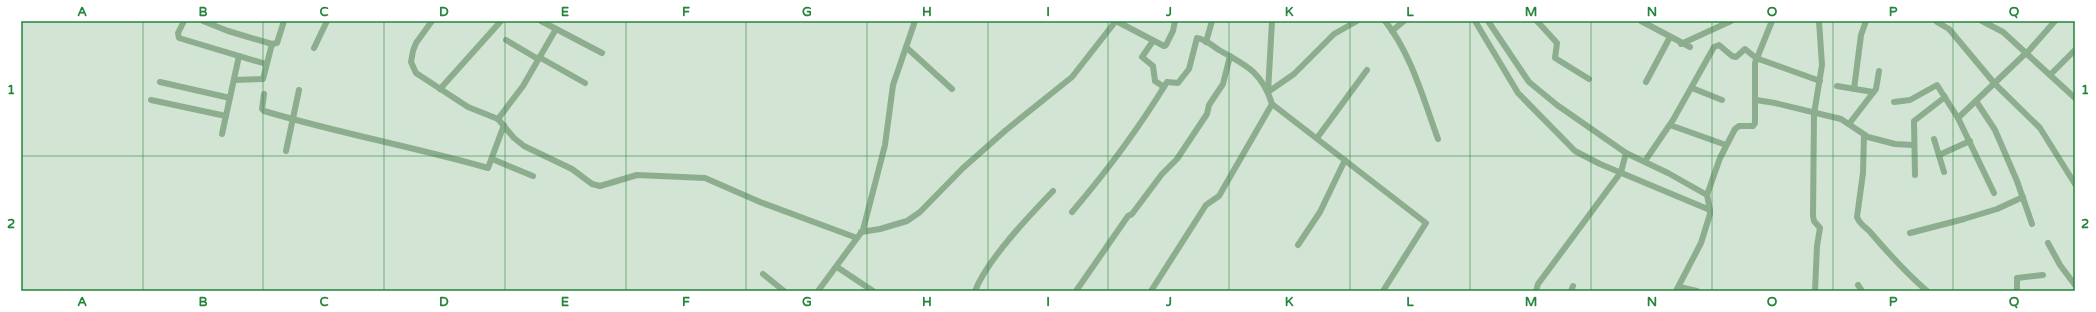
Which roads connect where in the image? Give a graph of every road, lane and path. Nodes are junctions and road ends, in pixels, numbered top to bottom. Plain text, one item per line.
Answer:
1 (184, 21) edge
2 (203, 21) edge
3 (284, 21) edge
4 (327, 21) edge
5 (432, 21) edge
6 (501, 21) edge
7 (541, 21) edge
8 (558, 21) edge
9 (915, 21) edge
10 (1175, 21) edge
11 (1212, 21) edge
12 (1272, 21) edge
13 (1357, 21) edge
14 (1386, 21) edge
15 (1404, 21) edge
16 (1475, 21) edge
17 (1488, 21) edge
18 (1537, 21) edge
19 (1641, 21) edge
20 (1730, 21) edge
21 (1772, 21) edge
22 (1819, 21) edge
23 (1866, 21) edge
24 (1982, 21) edge
25 (2055, 21) edge
26 (1937, 22) dead end
27 (555, 28) junction
28 (1392, 31) junction
29 (1670, 37) junction
30 (506, 40) dead end
31 (1153, 41) junction
32 (1206, 42) junction
33 (272, 44) junction
34 (1681, 44) junction
35 (906, 47) junction
36 (314, 48) dead end
37 (1690, 48) dead end
38 (2074, 52) edge
39 (602, 53) dead end
40 (2026, 53) junction
41 (239, 56) junction
42 (1230, 56) junction
43 (539, 58) junction
44 (1756, 58) junction
45 (266, 64) junction
46 (1367, 70) dead end
47 (1879, 71) dead end
48 (2050, 75) junction
49 (1589, 79) dead end
50 (234, 80) junction
51 (1820, 81) junction
52 (160, 82) dead end
53 (1646, 82) dead end
54 (585, 83) dead end
55 (1995, 84) junction
56 (1837, 86) dead end
57 (1164, 87) junction
58 (1692, 88) junction
59 (440, 89) junction
60 (952, 89) dead end
61 (1854, 89) junction
62 (299, 90) dead end
63 (1268, 92) junction
64 (1874, 92) junction
65 (264, 94) dead end
66 (1944, 97) junction
67 (230, 98) junction
68 (2075, 98) edge
69 (151, 100) dead end
70 (1722, 100) dead end
71 (1756, 100) junction
72 (1976, 101) junction
73 (1894, 102) dead end
74 (1272, 104) junction
75 (1814, 114) junction
76 (226, 116) junction
77 (1958, 118) junction
78 (498, 119) junction
79 (294, 120) junction
80 (1848, 124) junction
81 (504, 125) junction
82 (1670, 125) junction
83 (222, 134) dead end
84 (1864, 135) junction
85 (1317, 138) junction
86 (1438, 139) dead end
87 (1934, 139) dead end
88 (1970, 141) junction
89 (1726, 145) junction
90 (1913, 145) junction
91 (286, 151) dead end
92 (1626, 154) junction
93 (1939, 155) junction
94 (492, 159) junction
95 (1345, 160) junction
96 (1645, 161) junction
97 (1621, 170) junction
98 (1944, 172) dead end
99 (1915, 175) dead end
100 (533, 176) dead end
101 (2075, 184) edge
102 (1052, 191) dead end
103 (1994, 193) dead end
104 (1707, 195) junction
105 (2023, 197) junction
106 (1710, 208) junction
107 (1072, 212) dead end
108 (2032, 224) dead end
109 (862, 232) junction
110 (1910, 233) dead end
111 (857, 238) junction
112 (2048, 243) dead end
113 (1298, 245) dead end
114 (837, 266) junction
115 (763, 274) dead end
116 (2043, 275) dead end
117 (1858, 285) dead end
118 (2075, 285) edge
119 (1678, 289) edge
120 (784, 291) edge
121 (818, 291) edge
122 (874, 291) edge
123 (975, 291) edge
124 (1076, 291) edge
125 (1151, 291) edge
126 (1383, 291) edge
127 (1536, 291) edge
128 (1697, 291) edge
129 (1815, 291) edge
130 (1862, 291) edge
131 (1927, 291) edge
132 (2017, 291) edge

1 - 41 street
2 - 33 street
3 - 33 street
4 - 36 street
5 - 59 street
6 - 59 street
7 - 27 street
8 - 27 street
9 - 35 street
10 - 31 street
11 - 32 street
12 - 63 street
13 - 63 street
14 - 28 street
15 - 28 street
16 - 97 street
17 - 92 street
18 - 49 street
19 - 29 street
20 - 34 street
21 - 44 street
22 - 51 street
23 - 61 street
24 - 40 street
25 - 40 street
26 - 55 street
27 - 39 street
27 - 43 street
28 - 86 street
29 - 34 street
29 - 53 street
30 - 43 street
31 - 57 street
31 - 109 street
32 - 42 street
32 - 57 street
33 - 45 street
34 - 37 street
35 - 60 street
35 - 109 street
38 - 48 street
40 - 48 street
40 - 55 street
41 - 45 street
41 - 50 street
42 - 63 street
42 - 124 street
43 - 54 street
43 - 78 street
44 - 51 street
44 - 58 street
44 - 71 street
45 - 50 street
46 - 85 street
47 - 64 street
48 - 68 street
50 - 67 street
51 - 75 street
52 - 67 street
55 - 72 street
55 - 101 street
56 - 61 street
57 - 107 street
58 - 70 street
58 - 82 street
59 - 78 street
61 - 64 street
62 - 79 street
63 - 74 street
64 - 80 street
65 - 79 street
66 - 73 street
66 - 77 street
66 - 90 street
67 - 76 street
69 - 76 street
71 - 75 street
71 - 89 street
72 - 77 street
72 - 105 street
74 - 85 street
74 - 125 street
75 - 80 street
75 - 129 street
76 - 83 street
77 - 88 street
78 - 81 street
79 - 91 street
79 - 94 street
80 - 84 street
81 - 94 street
81 - 111 street
82 - 89 street
82 - 96 street
84 - 90 street
84 - 131 street
85 - 95 street
87 - 93 street
88 - 93 street
88 - 103 street
89 - 104 street
90 - 99 street
92 - 96 street
92 - 97 street
93 - 98 street
94 - 100 street
95 - 113 street
95 - 126 street
96 - 104 street
97 - 106 street
97 - 127 street
102 - 123 street
104 - 106 street
105 - 108 street
105 - 110 street
106 - 119 street
109 - 111 street
111 - 114 street
112 - 118 street
114 - 121 street
114 - 122 street
115 - 120 street
116 - 132 street
117 - 130 street
119 - 128 street

